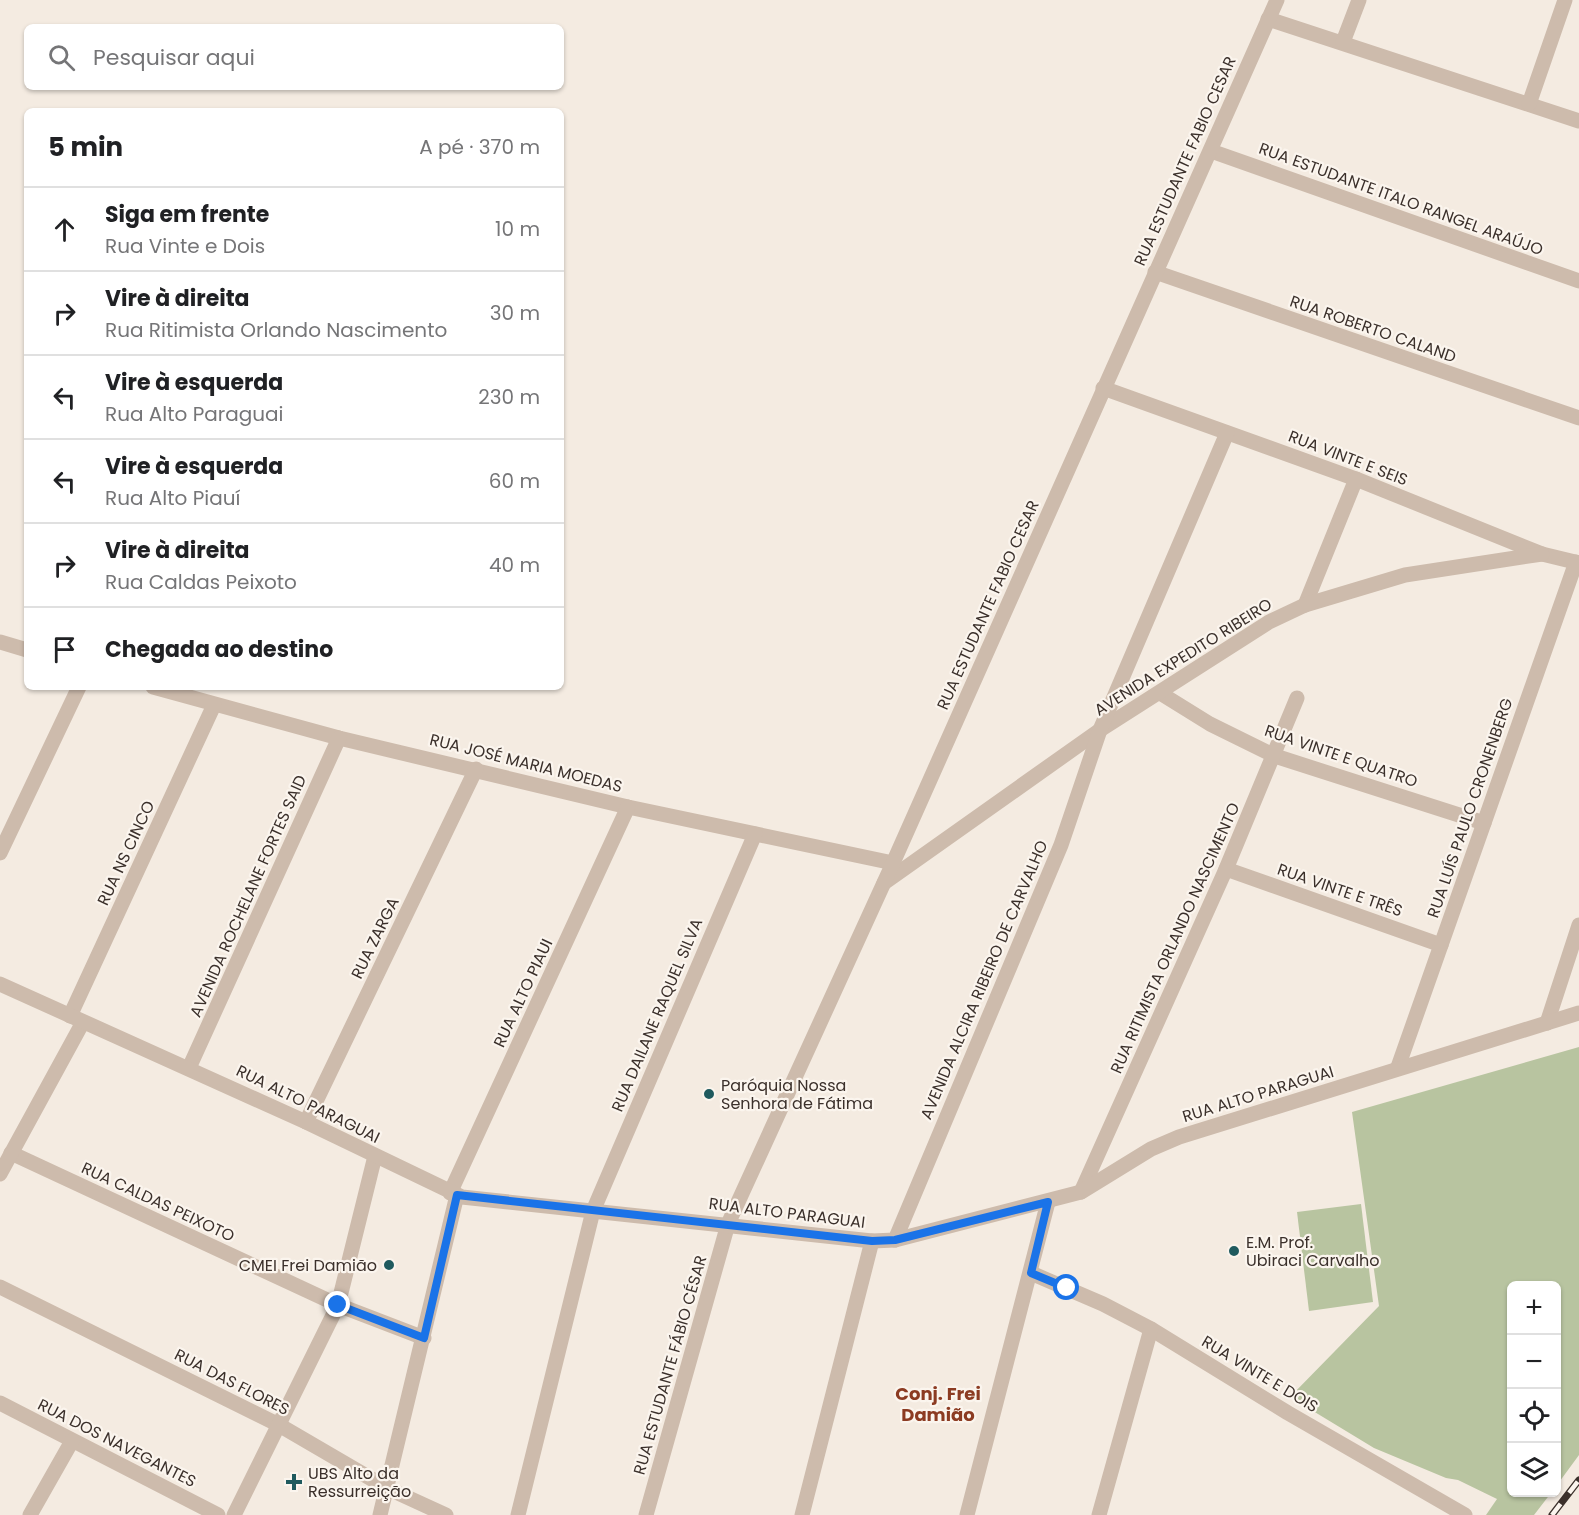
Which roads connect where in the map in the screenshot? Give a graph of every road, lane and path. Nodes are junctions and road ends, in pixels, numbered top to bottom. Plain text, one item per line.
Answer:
1 (1277, 0) edge
2 (1359, 0) edge
3 (1565, 0) edge
4 (1268, 19) junction
5 (1343, 42) junction
6 (1529, 104) junction
7 (1579, 121) edge
8 (1211, 151) junction
9 (1155, 272) junction
10 (1579, 282) edge
11 (1103, 388) junction
12 (1579, 418) edge
13 (1227, 433) junction
14 (1356, 479) junction
15 (1542, 554) junction
16 (1578, 562) edge
17 (1305, 605) junction
18 (0, 642) edge
19 (24, 649) edge
20 (78, 690) edge
21 (163, 690) edge
22 (1160, 693) junction
23 (1297, 698) dead end
24 (214, 705) junction
25 (1100, 730) junction
26 (339, 738) junction
27 (1275, 756) junction
28 (476, 769) junction
29 (628, 807) junction
30 (1484, 823) junction
31 (755, 834) junction
32 (0, 853) edge
33 (893, 863) junction
34 (1226, 869) junction
35 (884, 883) junction
36 (1579, 925) edge
37 (1442, 945) junction
38 (0, 984) edge
39 (1579, 1013) edge
40 (76, 1019) junction
41 (1547, 1023) junction
42 (1398, 1067) junction
43 (189, 1068) junction
44 (306, 1122) junction
45 (11, 1153) junction
46 (375, 1156) junction
47 (0, 1173) edge
48 (1080, 1192) junction
49 (454, 1194) junction
50 (1048, 1202) junction
51 (593, 1211) junction
52 (728, 1224) junction
53 (895, 1240) junction
54 (872, 1241) junction
55 (1031, 1273) junction
56 (0, 1287) edge
57 (338, 1305) junction
58 (1151, 1329) junction
59 (424, 1338) junction
60 (0, 1403) edge
61 (279, 1425) junction
62 (72, 1441) junction
63 (387, 1488) junction
64 (30, 1515) edge
65 (218, 1515) edge
66 (234, 1515) edge
67 (380, 1515) edge
68 (446, 1515) edge
69 (518, 1515) edge
70 (646, 1515) edge
71 (802, 1515) edge
72 (967, 1515) edge
73 (1100, 1515) edge
74 (1465, 1515) edge

1 - 4 street, RUA ESTUDANTE FABIO CESAR
2 - 5 street
3 - 6 street
4 - 5 street
4 - 8 street, RUA ESTUDANTE FABIO CESAR
5 - 6 street
6 - 7 street
8 - 9 street, RUA ESTUDANTE FABIO CESAR
8 - 10 street, RUA ESTUDANTE ITALO RANGEL ARAÚJO
9 - 11 street, RUA ESTUDANTE FABIO CESAR
9 - 12 street, RUA ROBERTO CALAND
11 - 13 street, RUA VINTE E SEIS
11 - 33 street, RUA ESTUDANTE FABIO CESAR
13 - 14 street, RUA VINTE E SEIS
13 - 25 street, AVENIDA ALCIRA RIBEIRO DE CARVALHO
14 - 15 street, RUA VINTE E SEIS
14 - 17 street
15 - 16 street, RUA VINTE E SEIS
15 - 17 street, AVENIDA EXPEDITO RIBEIRO
16 - 30 street, RUA LUÍS PAULO CRONENBERG
17 - 22 street, AVENIDA EXPEDITO RIBEIRO
18 - 19 street
20 - 32 street
21 - 24 street, RUA JOSÉ MARIA MOEDAS
22 - 25 street, AVENIDA EXPEDITO RIBEIRO
22 - 27 street, RUA VINTE E QUATRO
23 - 27 street, RUA RITIMISTA ORLANDO NASCIMENTO
24 - 26 street, RUA JOSÉ MARIA MOEDAS
24 - 40 street, RUA NS CINCO
25 - 35 street, AVENIDA EXPEDITO RIBEIRO
25 - 53 street, AVENIDA ALCIRA RIBEIRO DE CARVALHO
26 - 28 street, RUA JOSÉ MARIA MOEDAS
26 - 43 street, AVENIDA ROCHELANE FORTES SAID
27 - 30 street, RUA VINTE E QUATRO
27 - 34 street, RUA RITIMISTA ORLANDO NASCIMENTO
28 - 29 street, RUA JOSÉ MARIA MOEDAS
28 - 44 street, RUA ZARGA
29 - 31 street, RUA JOSÉ MARIA MOEDAS
29 - 49 street, RUA ALTO PIAUI
30 - 37 street, RUA LUÍS PAULO CRONENBERG
31 - 33 street, RUA JOSÉ MARIA MOEDAS
31 - 51 street, RUA DAILANE RAQUEL SILVA
33 - 35 street, RUA ESTUDANTE FABIO CESAR
34 - 37 street, RUA VINTE E TRÊS
34 - 48 street, RUA RITIMISTA ORLANDO NASCIMENTO
35 - 52 street, RUA ESTUDANTE FABIO CESAR
36 - 41 street
37 - 42 street, RUA LUÍS PAULO CRONENBERG
38 - 40 street, RUA ALTO PARAGUAI
39 - 41 street, RUA ALTO PARAGUAI
40 - 43 street, RUA ALTO PARAGUAI
40 - 45 street, RUA NS CINCO
41 - 42 street, RUA ALTO PARAGUAI
42 - 48 street, RUA ALTO PARAGUAI
43 - 44 street, RUA ALTO PARAGUAI
44 - 46 street, RUA ALTO PARAGUAI
45 - 47 street, RUA NS CINCO
45 - 57 street, RUA CALDAS PEIXOTO
46 - 49 street, RUA ALTO PARAGUAI
46 - 57 street
48 - 50 street, RUA ALTO PARAGUAI
49 - 51 street, RUA ALTO PARAGUAI
49 - 59 street, RUA ALTO PIAUI
50 - 53 street, RUA ALTO PARAGUAI
50 - 55 street
51 - 52 street, RUA ALTO PARAGUAI
51 - 69 street, RUA DAILANE RAQUEL SILVA
52 - 54 street, RUA ALTO PARAGUAI
52 - 70 street, RUA ESTUDANTE FÁBIO CÉSAR
53 - 54 street, RUA ALTO PARAGUAI
54 - 71 street
55 - 58 street, RUA VINTE E DOIS
55 - 72 street
56 - 61 street, RUA DAS FLORES
57 - 59 street, RUA CALDAS PEIXOTO
57 - 61 street
58 - 73 street
58 - 74 street, RUA VINTE E DOIS
59 - 63 street, RUA ALTO PIAUI
60 - 62 street, RUA DOS NAVEGANTES
61 - 63 street, RUA DAS FLORES
61 - 66 street
62 - 64 street
62 - 65 street, RUA DOS NAVEGANTES
63 - 67 street, RUA ALTO PIAUI
63 - 68 street, RUA DAS FLORES

